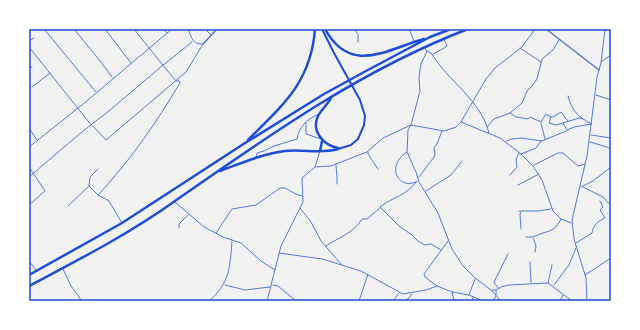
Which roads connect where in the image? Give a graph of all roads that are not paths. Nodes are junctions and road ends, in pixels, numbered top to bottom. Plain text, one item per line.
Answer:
1 (44, 29) edge
2 (74, 29) edge
3 (105, 29) edge
4 (134, 29) edge
5 (163, 29) edge
6 (172, 29) edge
7 (188, 29) edge
8 (205, 29) edge
9 (218, 29) edge
10 (315, 29) edge
11 (324, 29) edge
12 (354, 29) edge
13 (409, 29) edge
14 (451, 29) edge
15 (468, 29) edge
16 (535, 29) edge
17 (546, 29) edge
18 (605, 29) edge
19 (167, 33) junction
20 (211, 35) junction
21 (34, 38) dead end
22 (430, 38) junction
23 (444, 39) junction
24 (559, 39) junction
25 (29, 41) edge
26 (193, 41) junction
27 (358, 42) dead end
28 (414, 42) junction
29 (203, 44) junction
30 (29, 47) edge
31 (424, 47) junction
32 (149, 48) junction
33 (520, 48) junction
34 (427, 51) junction
35 (432, 54) junction
36 (611, 54) edge
37 (131, 63) junction
38 (541, 63) junction
39 (601, 63) junction
40 (163, 65) junction
41 (32, 67) dead end
42 (29, 68) edge
43 (599, 70) junction
44 (50, 72) junction
45 (113, 78) junction
46 (176, 80) junction
47 (32, 87) dead end
48 (96, 92) junction
49 (595, 95) junction
50 (568, 96) dead end
51 (332, 97) junction
52 (611, 100) edge
53 (472, 102) junction
54 (79, 107) junction
55 (510, 113) junction
56 (317, 115) dead end
57 (551, 116) junction
58 (584, 119) junction
59 (307, 122) junction
60 (461, 122) junction
61 (541, 122) junction
62 (568, 122) junction
63 (563, 123) junction
64 (92, 124) junction
65 (592, 124) junction
66 (411, 125) junction
67 (488, 127) junction
68 (29, 128) edge
69 (567, 130) junction
70 (443, 131) junction
71 (489, 134) junction
72 (590, 135) junction
73 (611, 138) edge
74 (545, 139) junction
75 (37, 140) junction
76 (322, 140) junction
77 (506, 141) junction
78 (542, 141) junction
79 (590, 142) junction
80 (245, 143) junction
81 (29, 147) edge
82 (338, 149) junction
83 (611, 150) edge
84 (320, 151) junction
85 (368, 151) junction
86 (407, 152) junction
87 (520, 153) junction
88 (255, 157) junction
89 (462, 161) dead end
90 (336, 164) junction
91 (586, 164) junction
92 (533, 166) junction
93 (29, 167) edge
94 (315, 167) junction
95 (611, 167) edge
96 (98, 169) dead end
97 (378, 169) dead end
98 (218, 172) junction
99 (34, 173) junction
100 (539, 174) junction
101 (510, 175) dead end
102 (29, 177) edge
103 (418, 177) junction
104 (418, 181) junction
105 (337, 184) dead end
106 (518, 185) dead end
107 (89, 186) junction
108 (582, 186) junction
109 (580, 188) junction
110 (425, 192) junction
111 (98, 195) junction
112 (303, 196) junction
113 (600, 201) dead end
114 (175, 202) junction
115 (29, 205) edge
116 (68, 206) dead end
117 (611, 206) edge
118 (380, 207) junction
119 (300, 208) junction
120 (552, 209) junction
121 (519, 211) dead end
122 (522, 211) junction
123 (189, 214) junction
124 (561, 219) junction
125 (572, 223) junction
126 (122, 224) junction
127 (179, 228) dead end
128 (522, 229) dead end
129 (216, 234) junction
130 (526, 237) dead end
131 (533, 237) junction
132 (232, 240) junction
133 (449, 241) junction
134 (575, 243) junction
135 (325, 246) junction
136 (576, 248) junction
137 (441, 250) junction
138 (535, 252) dead end
139 (279, 253) junction
140 (508, 254) dead end
141 (611, 258) edge
142 (29, 261) edge
143 (530, 262) dead end
144 (342, 265) junction
145 (552, 265) dead end
146 (63, 268) junction
147 (276, 270) junction
148 (37, 271) junction
149 (368, 274) junction
150 (29, 275) edge
151 (585, 275) junction
152 (475, 278) junction
153 (548, 283) junction
154 (531, 284) junction
155 (224, 285) junction
156 (29, 286) edge
157 (271, 286) junction
158 (437, 286) junction
159 (553, 286) junction
160 (498, 288) junction
161 (491, 290) junction
162 (496, 290) junction
163 (452, 292) junction
164 (399, 293) junction
165 (413, 293) junction
166 (469, 295) junction
167 (564, 295) junction
168 (496, 296) junction
169 (473, 297) junction
170 (478, 300) edge
171 (82, 301) edge
172 (209, 301) edge
173 (267, 301) edge
174 (296, 301) edge
175 (359, 301) edge
176 (394, 301) edge
177 (406, 301) edge
178 (454, 301) edge
179 (472, 301) edge
180 (483, 301) edge
181 (493, 301) edge
182 (501, 301) edge
183 (560, 301) edge
184 (572, 301) edge
185 (587, 301) edge

1 - 48 street
2 - 45 street
3 - 37 street
4 - 32 street
5 - 19 street
6 - 19 street
7 - 26 street
8 - 20 street
9 - 20 street
10 - 80 highway
11 - 28 highway
11 - 82 main road
12 - 27 street
13 - 28 street
14 - 22 highway
15 - 23 highway
16 - 33 street
17 - 24 street
18 - 39 street
19 - 32 street
20 - 29 street
21 - 25 street
22 - 28 highway
22 - 80 highway
23 - 31 highway
23 - 35 street
24 - 38 street
24 - 43 street
26 - 29 street
26 - 40 street
29 - 46 street
30 - 44 street
31 - 34 street
31 - 51 highway
32 - 37 street
32 - 40 street
33 - 38 street
33 - 53 street
34 - 35 street
34 - 66 street
35 - 53 street
36 - 39 street
37 - 45 street
38 - 55 street
39 - 43 street
40 - 46 street
40 - 64 street
41 - 42 street
43 - 49 street
44 - 47 street
44 - 54 street
45 - 48 street
46 - 64 street
46 - 111 street
48 - 54 street
49 - 52 street
49 - 65 street
50 - 58 street
51 - 76 highway
51 - 98 highway
53 - 60 street
53 - 67 street
54 - 64 street
54 - 75 street
55 - 61 street
55 - 67 street
56 - 59 street
57 - 61 street
57 - 62 street
57 - 63 street
58 - 62 street
58 - 65 street
59 - 76 street
59 - 88 street
60 - 70 street
60 - 71 street
61 - 74 street
62 - 63 street
63 - 69 street
64 - 99 street
65 - 69 street
65 - 72 street
66 - 70 street
66 - 85 street
66 - 86 street
67 - 71 street
68 - 75 street
69 - 74 street
70 - 103 street
71 - 77 street
72 - 73 street
72 - 79 street
74 - 78 street
75 - 81 street
76 - 82 highway
76 - 84 highway
77 - 78 street
77 - 87 street
78 - 87 street
79 - 83 street
79 - 91 street
80 - 126 highway
82 - 84 highway
84 - 88 highway
84 - 94 street
85 - 90 street
85 - 97 street
86 - 103 street
86 - 104 street
87 - 92 street
87 - 101 street
88 - 98 highway
89 - 110 street
90 - 94 street
90 - 105 street
91 - 92 street
91 - 109 street
92 - 100 street
93 - 99 street
94 - 112 street
95 - 108 street
96 - 107 street
98 - 114 highway
99 - 102 street
99 - 115 street
100 - 106 street
100 - 120 street
103 - 104 street
104 - 110 street
104 - 118 street
107 - 111 street
107 - 116 street
108 - 109 street
108 - 117 street
109 - 125 street
110 - 133 street
111 - 126 street
112 - 119 street
112 - 129 street
113 - 134 street
114 - 123 street
114 - 146 highway
118 - 135 street
118 - 137 street
119 - 135 street
119 - 139 street
120 - 122 street
120 - 124 street
121 - 122 street
122 - 128 street
123 - 127 street
123 - 129 street
124 - 125 street
124 - 131 street
125 - 134 street
126 - 148 highway
129 - 132 street
130 - 131 street
131 - 138 street
132 - 147 street
132 - 155 street
133 - 137 street
133 - 152 street
134 - 136 street
135 - 144 street
136 - 151 street
136 - 159 street
137 - 158 street
139 - 144 street
139 - 147 street
140 - 160 street
141 - 151 street
142 - 148 street
143 - 154 street
144 - 149 street
145 - 153 street
146 - 156 highway
146 - 171 street
147 - 157 street
148 - 150 highway
149 - 164 street
149 - 175 street
151 - 185 street
152 - 161 street
152 - 166 street
153 - 154 street
153 - 159 street
154 - 160 street
155 - 157 street
155 - 172 street
157 - 173 street
157 - 174 street
158 - 163 street
158 - 165 street
159 - 167 street
160 - 162 street
161 - 162 street
161 - 168 street
162 - 168 street
163 - 166 street
163 - 178 street
164 - 165 street
164 - 176 street
165 - 177 street
166 - 169 street
167 - 183 street
167 - 184 street
168 - 181 street
168 - 182 street
169 - 170 street
169 - 179 street
170 - 180 street

